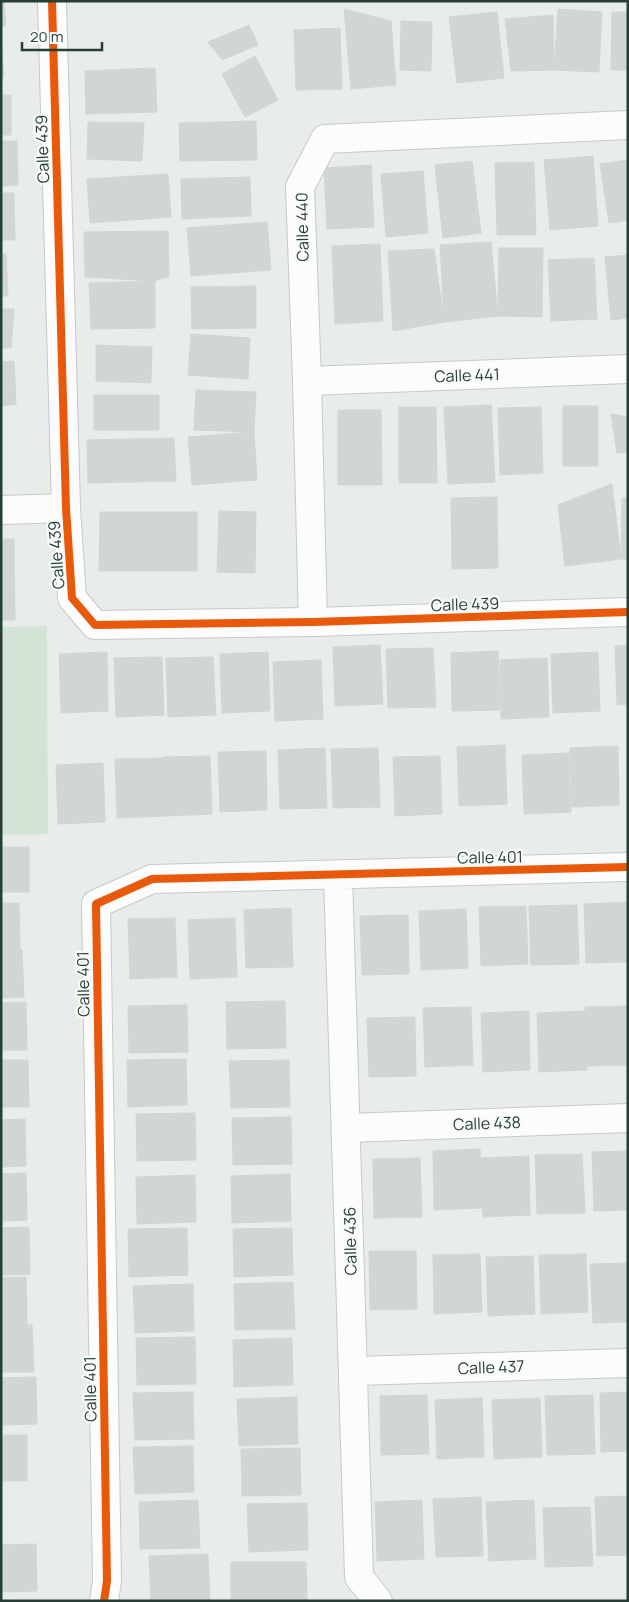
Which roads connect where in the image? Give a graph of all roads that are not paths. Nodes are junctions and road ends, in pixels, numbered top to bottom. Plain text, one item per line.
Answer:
1 (52, 1) edge
2 (628, 125) edge
3 (628, 369) edge
4 (307, 381) junction
5 (66, 508) junction
6 (1, 510) edge
7 (628, 612) edge
8 (313, 622) junction
9 (628, 867) edge
10 (338, 875) junction
11 (628, 1118) edge
12 (347, 1128) junction
13 (628, 1363) edge
14 (354, 1371) junction
15 (104, 1601) edge
16 (378, 1601) edge

1 - 5 street, Calle 439
2 - 4 street, Calle 440
3 - 4 street, Calle 441
4 - 8 street, Calle 440
5 - 6 street
5 - 8 street, Calle 439
7 - 8 street, Calle 439
9 - 10 street, Calle 401
10 - 12 street, Calle 436
10 - 15 street, Calle 401
11 - 12 street, Calle 438
12 - 14 street, Calle 436
13 - 14 street, Calle 437
14 - 16 street, Calle 436

